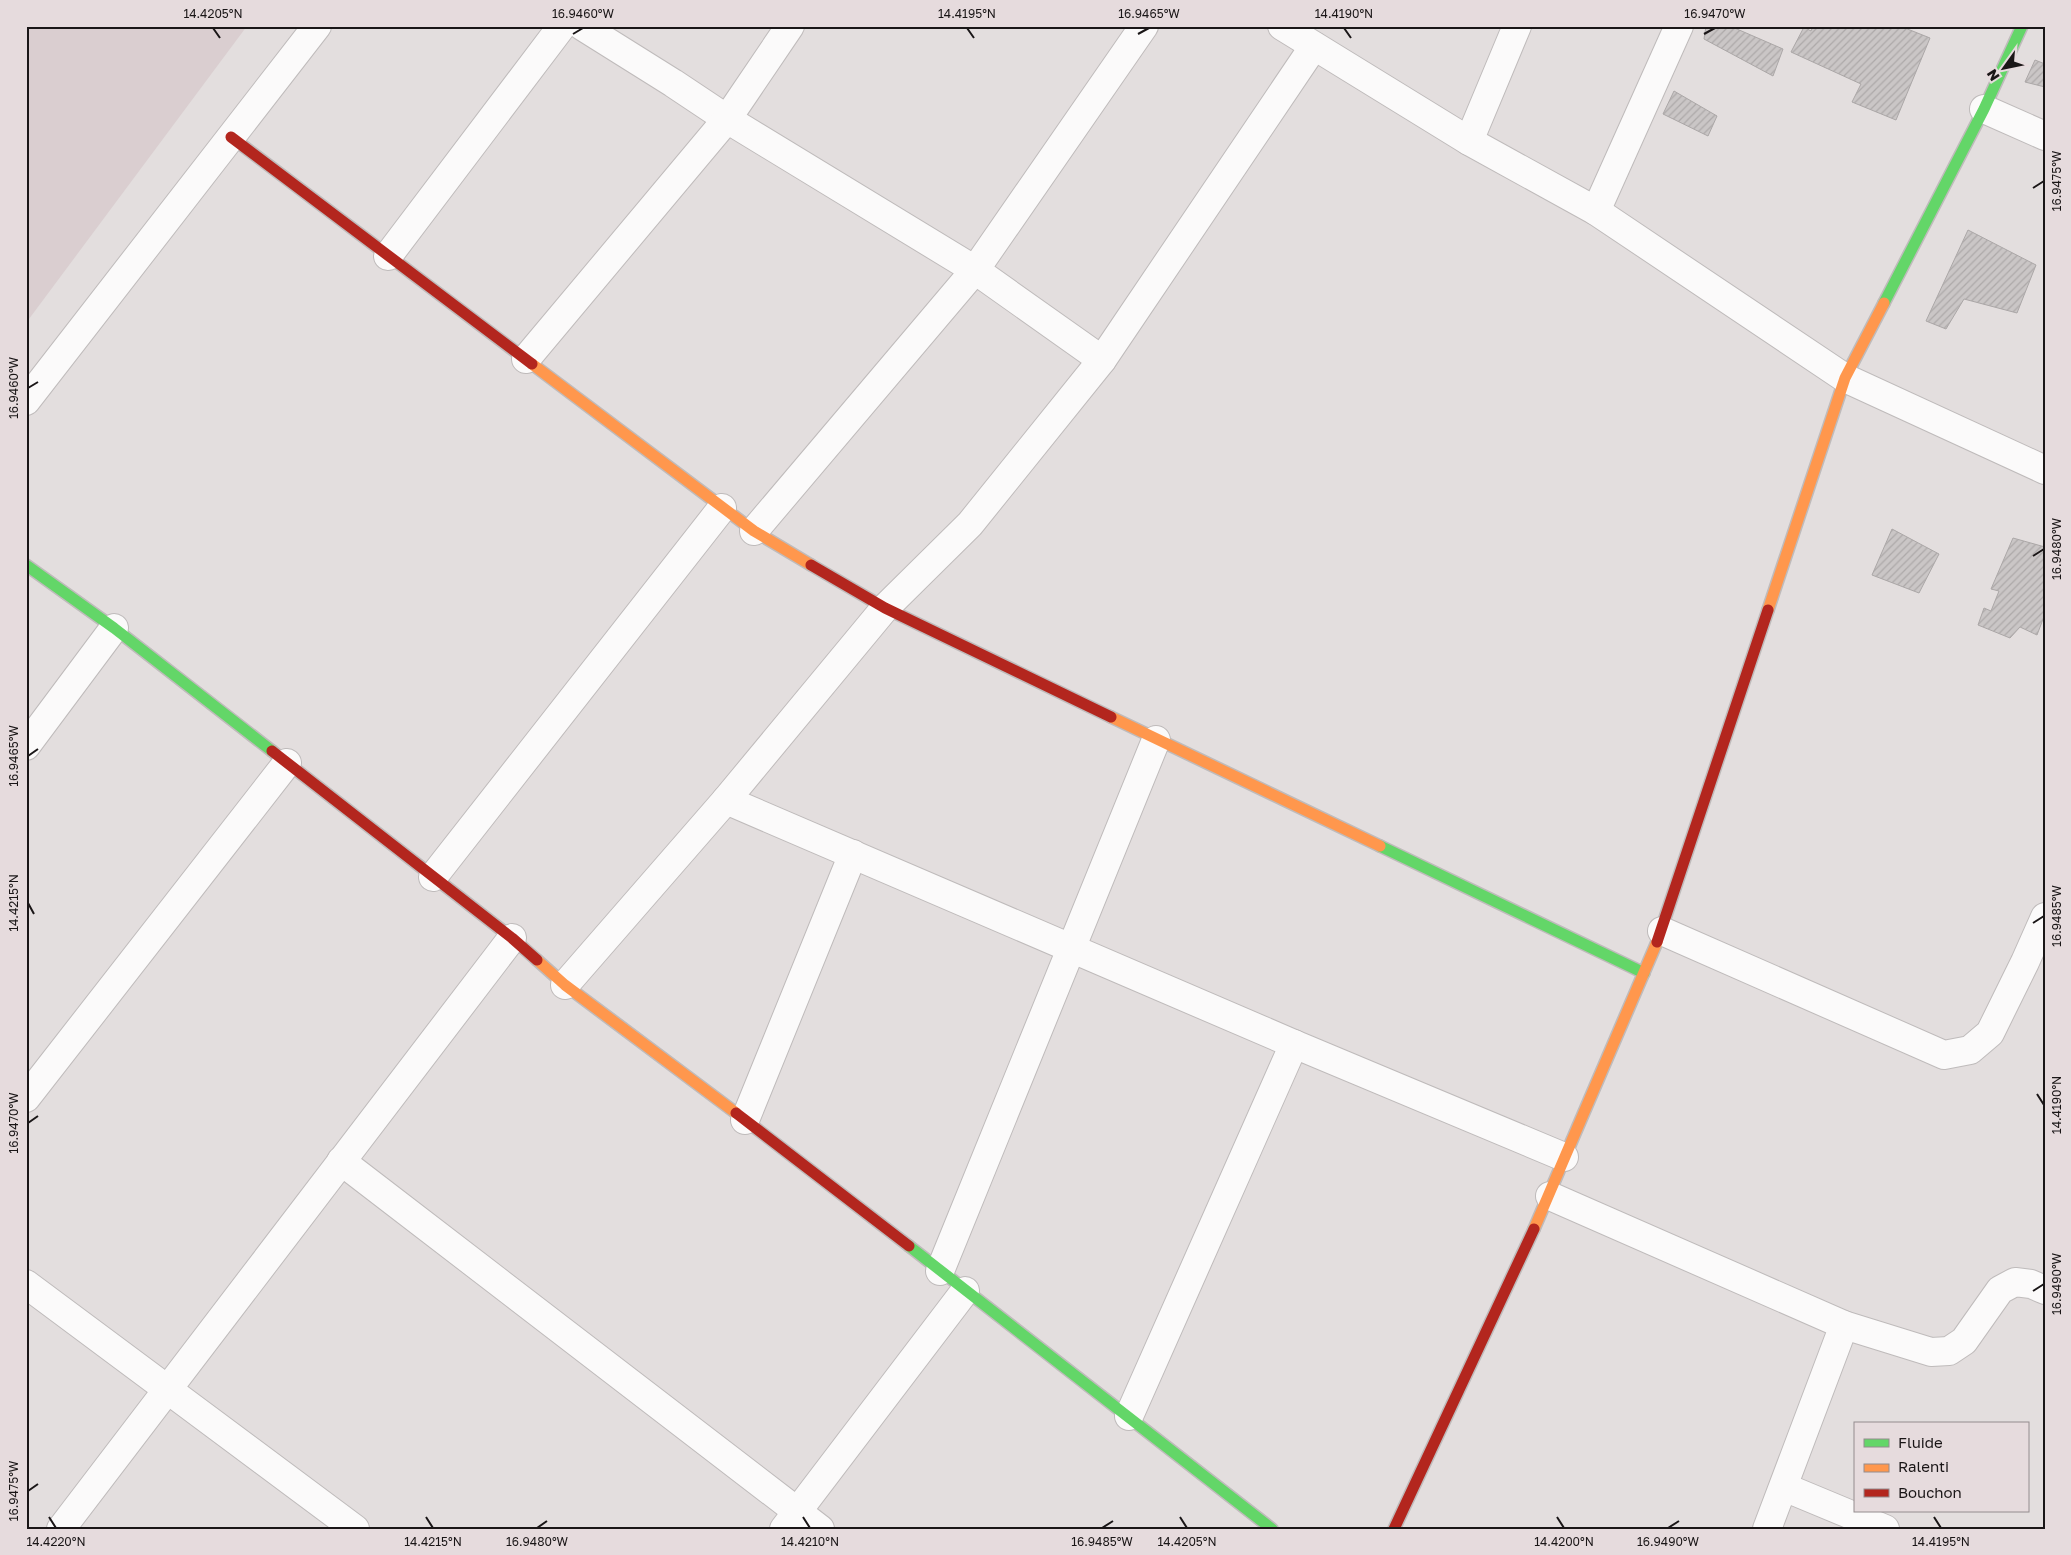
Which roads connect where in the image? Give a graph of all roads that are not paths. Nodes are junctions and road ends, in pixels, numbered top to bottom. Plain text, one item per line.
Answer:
1 (317, 26) edge
2 (562, 26) edge
3 (582, 26) edge
4 (790, 26) edge
5 (1144, 26) edge
6 (1282, 26) edge
7 (1516, 26) edge
8 (1679, 26) edge
9 (2022, 26) edge
10 (1314, 46) junction
11 (1984, 108) junction
12 (727, 119) junction
13 (2045, 136) edge
14 (231, 137) junction
15 (1469, 142) junction
16 (1596, 211) junction
17 (388, 256) junction
18 (976, 270) junction
19 (526, 360) junction
20 (1102, 360) junction
21 (1845, 378) junction
22 (26, 401) edge
23 (2045, 470) edge
24 (722, 508) junction
25 (754, 531) junction
26 (26, 565) edge
27 (885, 608) junction
28 (114, 628) junction
29 (1156, 740) junction
30 (26, 746) edge
31 (286, 763) junction
32 (726, 800) junction
33 (853, 854) junction
34 (433, 877) junction
35 (2045, 917) edge
36 (1662, 931) junction
37 (512, 938) junction
38 (1071, 948) junction
39 (2035, 966) edge
40 (1644, 973) junction
41 (565, 985) junction
42 (1294, 1044) junction
43 (26, 1098) edge
44 (745, 1120) junction
45 (1564, 1157) junction
46 (341, 1161) junction
47 (1550, 1196) junction
48 (940, 1271) junction
49 (26, 1284) edge
50 (2045, 1290) edge
51 (965, 1291) junction
52 (1844, 1325) junction
53 (168, 1389) junction
54 (1129, 1416) junction
55 (1784, 1487) junction
56 (791, 1520) edge
57 (61, 1529) edge
58 (355, 1529) edge
59 (820, 1529) edge
60 (1272, 1529) edge
61 (1394, 1529) edge
62 (1767, 1529) edge
63 (1885, 1529) edge

1 - 14 street
2 - 17 street
3 - 12 street
4 - 12 street
5 - 18 street
6 - 10 street
7 - 15 street
8 - 16 street
9 - 11 street
10 - 15 street
10 - 20 street
11 - 13 street
11 - 21 street
12 - 18 street
12 - 19 street
14 - 17 street
14 - 22 street
15 - 16 street
16 - 21 street
17 - 19 street
18 - 20 street
18 - 25 street
19 - 24 street
20 - 27 street
21 - 23 street
21 - 36 street
24 - 25 street
24 - 34 street
25 - 27 street
26 - 28 street
27 - 29 street
27 - 32 street
28 - 30 street
28 - 31 street
29 - 38 street
29 - 40 street
31 - 34 street
31 - 43 street
32 - 33 street
32 - 41 street
33 - 38 street
33 - 44 street
34 - 37 street
35 - 39 street
36 - 39 street
36 - 40 street
37 - 41 street
37 - 46 street
38 - 42 street
38 - 48 street
40 - 45 street
41 - 44 street
42 - 45 street
42 - 54 street
44 - 48 street
45 - 47 street
46 - 53 street
46 - 56 street
47 - 52 street
47 - 61 street
48 - 51 street
49 - 53 street
50 - 52 street
51 - 54 street
51 - 56 street
52 - 55 street
53 - 57 street
53 - 58 street
54 - 60 street
55 - 62 street
55 - 63 street
56 - 59 street

